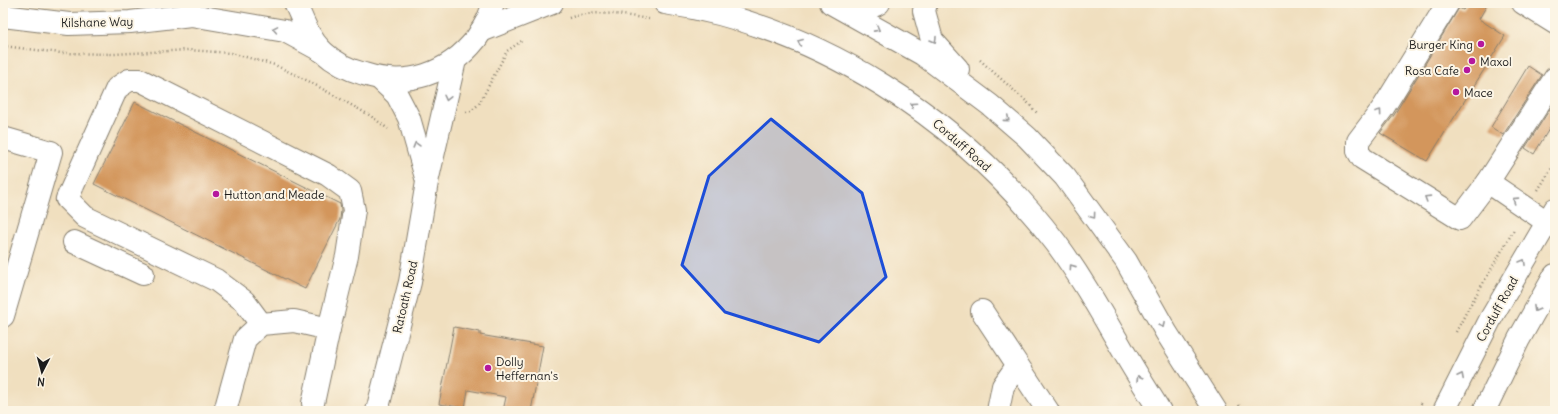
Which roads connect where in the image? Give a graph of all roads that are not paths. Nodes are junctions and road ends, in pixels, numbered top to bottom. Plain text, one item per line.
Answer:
1 (213, 3) edge
2 (295, 3) edge
3 (493, 3) edge
4 (552, 3) edge
5 (832, 3) edge
6 (879, 3) edge
7 (926, 3) edge
8 (1448, 3) edge
9 (1523, 3) edge
10 (660, 12) edge
11 (191, 15) junction
12 (3, 16) edge
13 (1555, 23) edge
14 (481, 31) junction
15 (322, 51) junction
16 (455, 60) junction
17 (1555, 78) edge
18 (380, 79) junction
19 (990, 105) junction
20 (3, 138) edge
21 (427, 182) junction
22 (1488, 182) junction
23 (1551, 216) edge
24 (74, 242) dead end
25 (143, 274) dead end
26 (1555, 275) edge
27 (982, 311) dead end
28 (3, 316) edge
29 (261, 324) junction
30 (329, 328) junction
31 (1017, 366) junction
32 (314, 403) dead end
33 (225, 411) edge
34 (377, 411) edge
35 (998, 411) edge
36 (1048, 411) edge
37 (1160, 411) edge
38 (1216, 411) edge
39 (1444, 411) edge
40 (1484, 411) edge

1 - 11 street, Kilshane Way
2 - 15 street
3 - 14 street
4 - 14 street
5 - 6 street
5 -> 19 street
7 -> 19 street
22 -> 8 street
9 - 13 street
37 -> 10 street, Corduff Road
11 - 12 street, Kilshane Way
15 -> 11 street, Kilshane Way
14 - 16 street
15 - 18 street
16 - 18 street
16 -> 21 street, Ratoath Road
17 - 22 street
21 -> 18 street, Ratoath Road
19 -> 38 street
20 - 28 street
21 - 34 street, Ratoath Road
23 -> 22 street
39 -> 23 street, Corduff Road
24 - 25 street
26 -> 40 street
27 - 31 street
29 - 30 street
29 - 30 street
29 - 33 street
30 - 32 street
31 - 35 street
31 - 36 street

